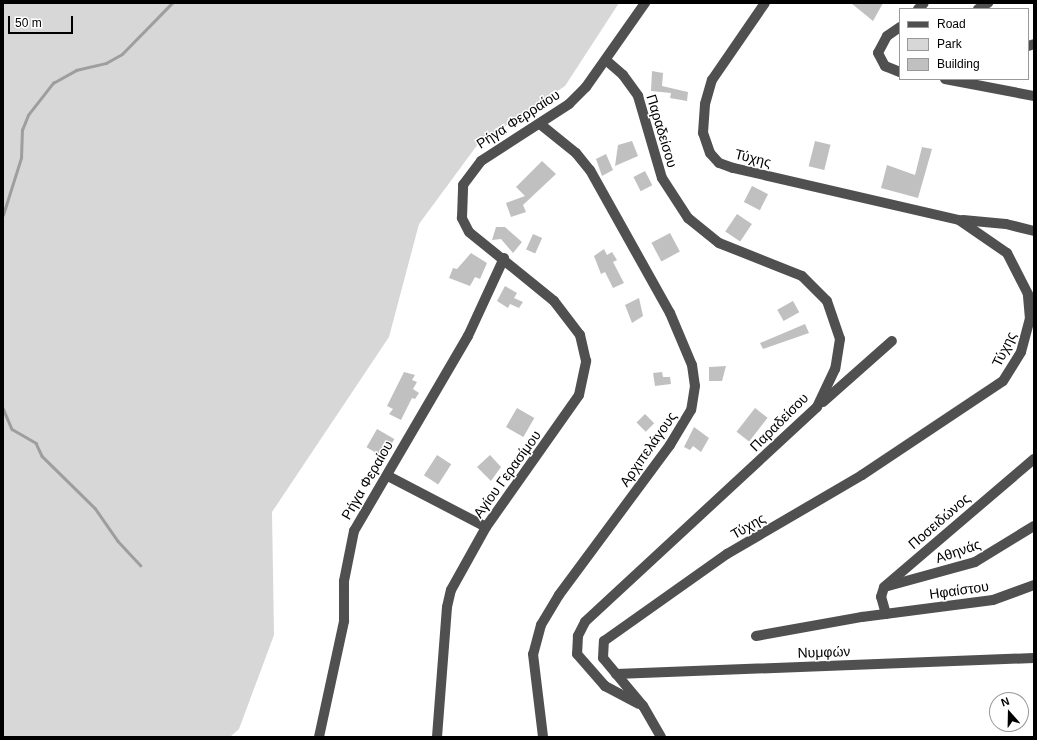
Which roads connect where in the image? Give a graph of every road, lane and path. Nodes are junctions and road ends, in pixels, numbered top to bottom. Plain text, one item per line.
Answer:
1 (645, 3) edge
2 (765, 3) edge
3 (898, 30) edge
4 (607, 61) junction
5 (899, 72) edge
6 (950, 80) edge
7 (1034, 96) edge
8 (540, 124) junction
9 (959, 220) junction
10 (1034, 231) edge
11 (504, 258) junction
12 (892, 341) dead end
13 (817, 407) junction
14 (1034, 459) edge
15 (388, 476) junction
16 (1034, 526) edge
17 (486, 527) junction
18 (1034, 585) edge
19 (884, 587) junction
20 (886, 614) junction
21 (756, 636) dead end
22 (1034, 658) edge
23 (616, 674) junction
24 (643, 706) junction
25 (319, 737) edge
26 (437, 737) edge
27 (543, 737) edge
28 (661, 737) edge

1 - 4 street, Ρήγα Φερραίου
2 - 9 street, Τύχης
3 - 5 street
4 - 8 street, Ρήγα Φερραίου
4 - 13 street, Παραδείσου
6 - 7 street
8 - 11 street, Ρήγα Φερραίου
8 - 27 street, Αρχιπελάγους
9 - 10 street
9 - 23 street, Τύχης
11 - 15 street, Ρήγα Φεραίου
11 - 17 street, Αγίου Γερασίμου
12 - 13 street
13 - 24 street, Παραδείσου
14 - 19 street, Ποσειδώνος
15 - 17 street
15 - 25 street, Ρήγα Φεραίου
16 - 19 street, Αθηνάς
17 - 26 street, Αγίου Γερασίμου
18 - 20 street, Ηφαίστου
19 - 20 street
20 - 21 street, Ηφαίστου
22 - 23 street, Νυμφών
23 - 24 street, Τύχης
24 - 28 street, Τύχης

